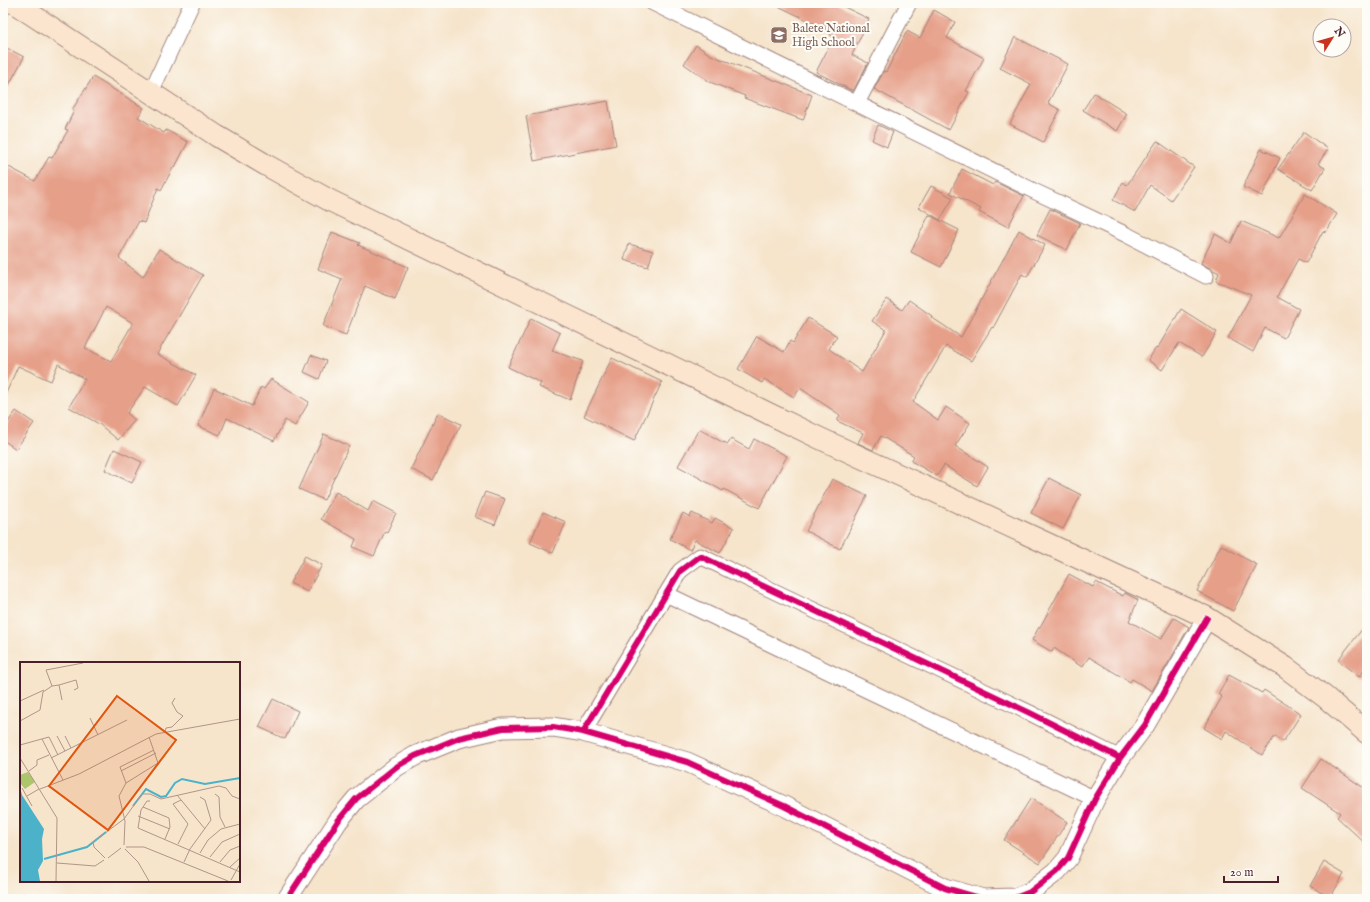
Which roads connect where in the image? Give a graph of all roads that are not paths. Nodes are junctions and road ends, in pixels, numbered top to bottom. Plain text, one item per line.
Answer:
1 (14, 3) edge
2 (192, 3) edge
3 (653, 3) edge
4 (909, 3) edge
5 (151, 92) junction
6 (857, 103) junction
7 (1206, 276) dead end
8 (666, 594) junction
9 (1207, 618) junction
10 (584, 732) junction
11 (1367, 734) edge
12 (1120, 758) junction
13 (1095, 799) junction
14 (287, 899) edge

1 - 5 main road
2 - 5 street
3 - 6 street
4 - 6 street
5 - 9 main road
6 - 7 street
8 - 10 street
8 - 12 street
8 - 13 street
9 - 11 main road
9 - 12 street
10 - 13 street
10 - 14 street
12 - 13 street

